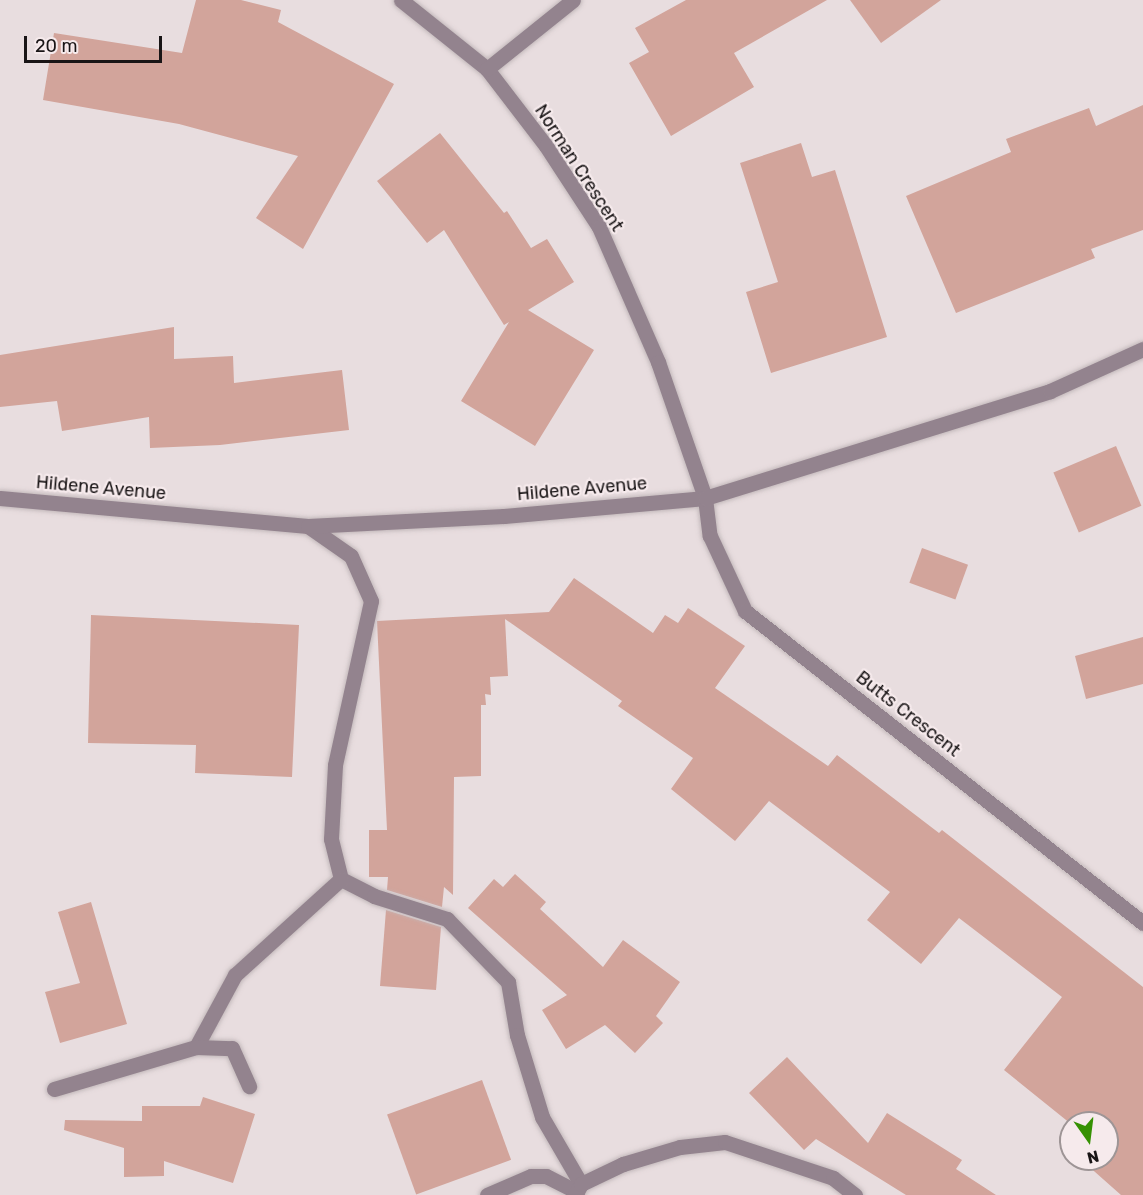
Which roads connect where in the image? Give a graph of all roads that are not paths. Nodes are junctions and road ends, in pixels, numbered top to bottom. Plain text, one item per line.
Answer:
1 (401, 0) edge
2 (573, 0) edge
3 (487, 69) junction
4 (1143, 349) edge
5 (0, 498) edge
6 (705, 498) junction
7 (308, 526) junction
8 (341, 879) junction
9 (1143, 923) edge
10 (196, 1047) junction
11 (249, 1086) dead end
12 (54, 1089) dead end
13 (578, 1190) edge
14 (487, 1195) edge
15 (855, 1195) edge

1 - 3 street, Norman Crescent
2 - 3 street
3 - 6 street, Norman Crescent
4 - 6 street, Hildene Avenue
5 - 7 street, Hildene Avenue
6 - 7 street, Hildene Avenue
6 - 9 street, Butts Crescent
7 - 8 street
8 - 10 street
8 - 13 street
10 - 11 street
10 - 12 street
13 - 14 street
13 - 15 street

